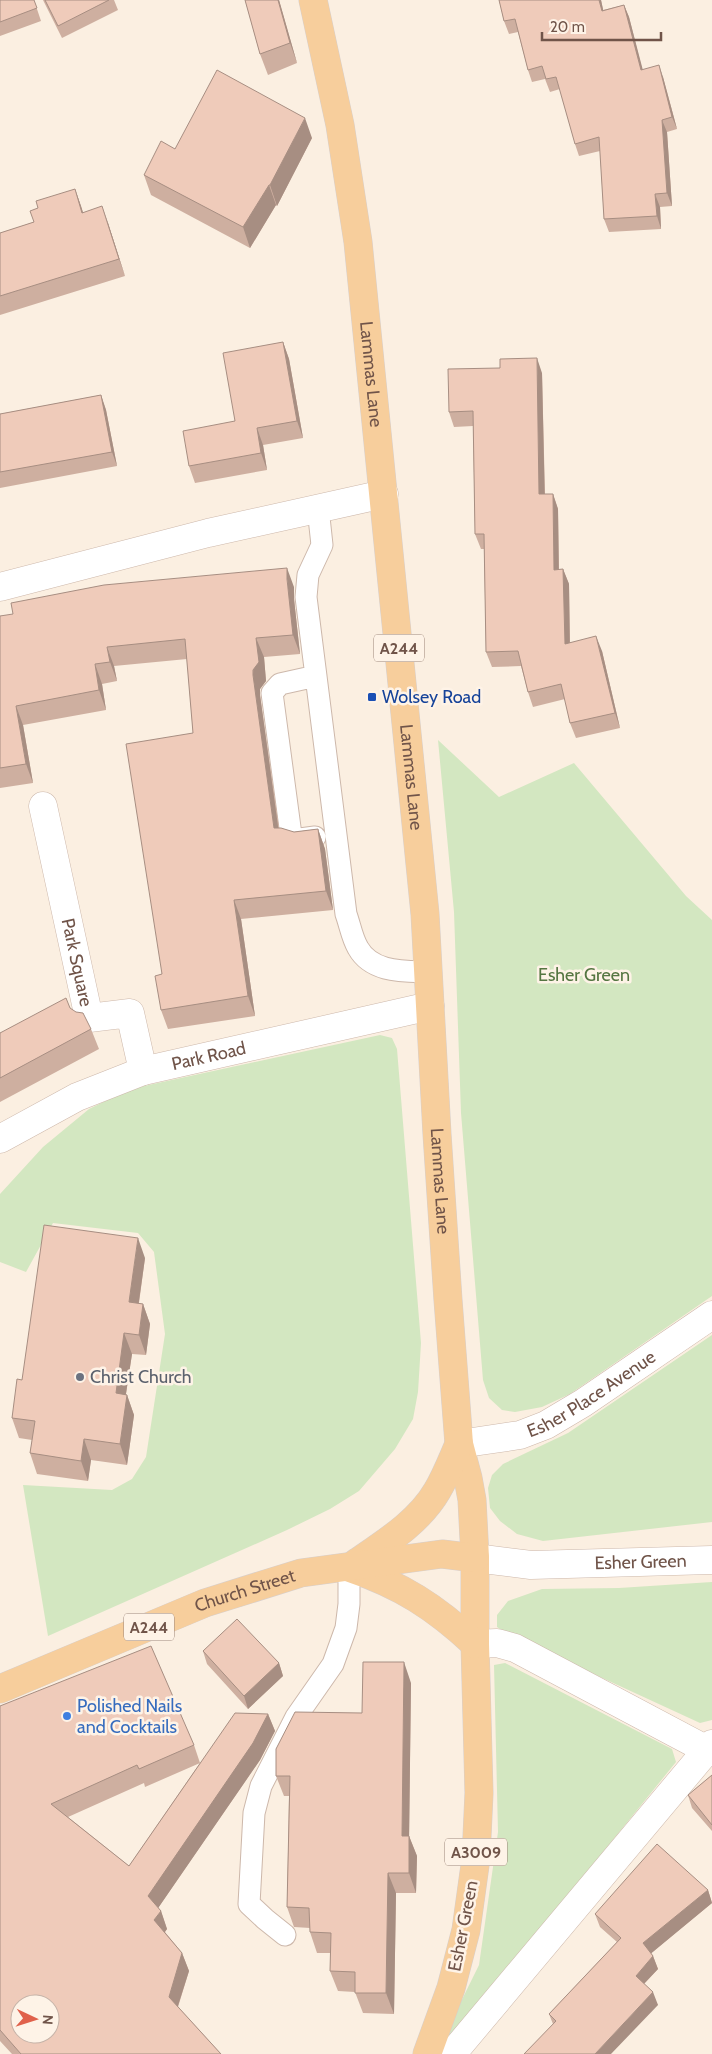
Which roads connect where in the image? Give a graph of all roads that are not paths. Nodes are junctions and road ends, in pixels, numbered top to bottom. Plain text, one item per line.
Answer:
1 (313, 0) edge
2 (384, 494) junction
3 (318, 508) junction
4 (0, 588) edge
5 (316, 676) junction
6 (43, 806) dead end
7 (336, 834) junction
8 (429, 972) junction
9 (430, 1006) junction
10 (143, 1071) junction
11 (0, 1139) edge
12 (712, 1315) edge
13 (459, 1444) junction
14 (475, 1558) junction
15 (712, 1560) edge
16 (349, 1568) junction
17 (475, 1644) junction
18 (0, 1689) edge
19 (710, 1747) edge
20 (285, 1935) edge
21 (427, 2054) edge
22 (452, 2054) edge

1 - 2 main road, Lammas Lane / A244
2 - 3 street
2 - 8 main road, Lammas Lane / A244
3 - 4 street
3 - 5 lane
5 - 7 lane
5 - 7 lane
6 - 10 street, Park Square
7 - 8 lane
8 - 9 main road, Lammas Lane / A244
9 - 10 street, Park Road
9 - 13 main road, Lammas Lane / A244
10 - 11 street, Park Road
12 - 13 street, Esher Place Avenue
13 - 14 main road, Lammas Lane / A244
13 - 16 main road, A244
14 - 15 street, Esher Green
14 - 16 main road, Church Street / A244
14 - 17 main road, Esher Green / A3009
16 - 17 main road
16 - 18 main road, Church Street / A244
16 - 20 lane
17 - 19 street
17 - 21 main road, Esher Green / A3009
19 - 22 street

